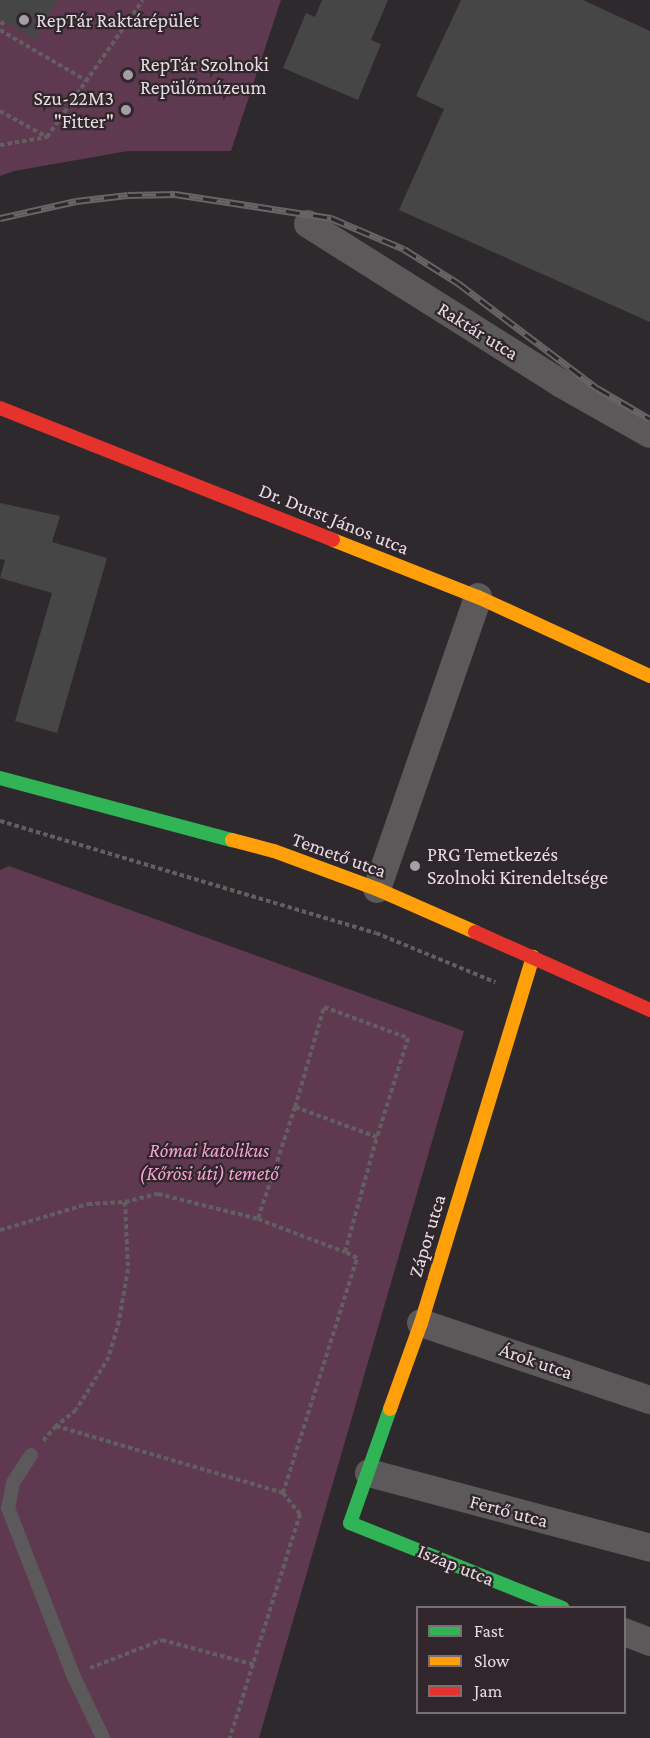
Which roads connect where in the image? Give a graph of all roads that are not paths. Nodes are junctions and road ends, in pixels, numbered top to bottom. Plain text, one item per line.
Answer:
1 (308, 224) dead end
2 (0, 408) edge
3 (650, 434) edge
4 (478, 597) junction
5 (650, 676) edge
6 (0, 778) edge
7 (377, 889) junction
8 (533, 957) junction
9 (650, 1010) edge
10 (421, 1323) junction
11 (650, 1400) edge
12 (31, 1455) road end
13 (369, 1473) junction
14 (350, 1523) joint
15 (650, 1548) edge
16 (558, 1606) edge
17 (626, 1633) edge
18 (650, 1642) edge
19 (103, 1738) edge

1 - 3 street, Raktár utca
2 - 4 street, Dr. Durst János utca
4 - 5 street, Dr. Durst János utca
4 - 7 street
6 - 7 street, Temető utca
7 - 8 street, Temető utca
8 - 9 street, Temető utca
8 - 10 street, Zápor utca
10 - 11 street, Árok utca
10 - 13 street, Zápor utca
12 - 19 lane
13 - 14 street, Zápor utca
13 - 15 street, Fertő utca
14 - 16 street, Iszap utca
17 - 18 street

